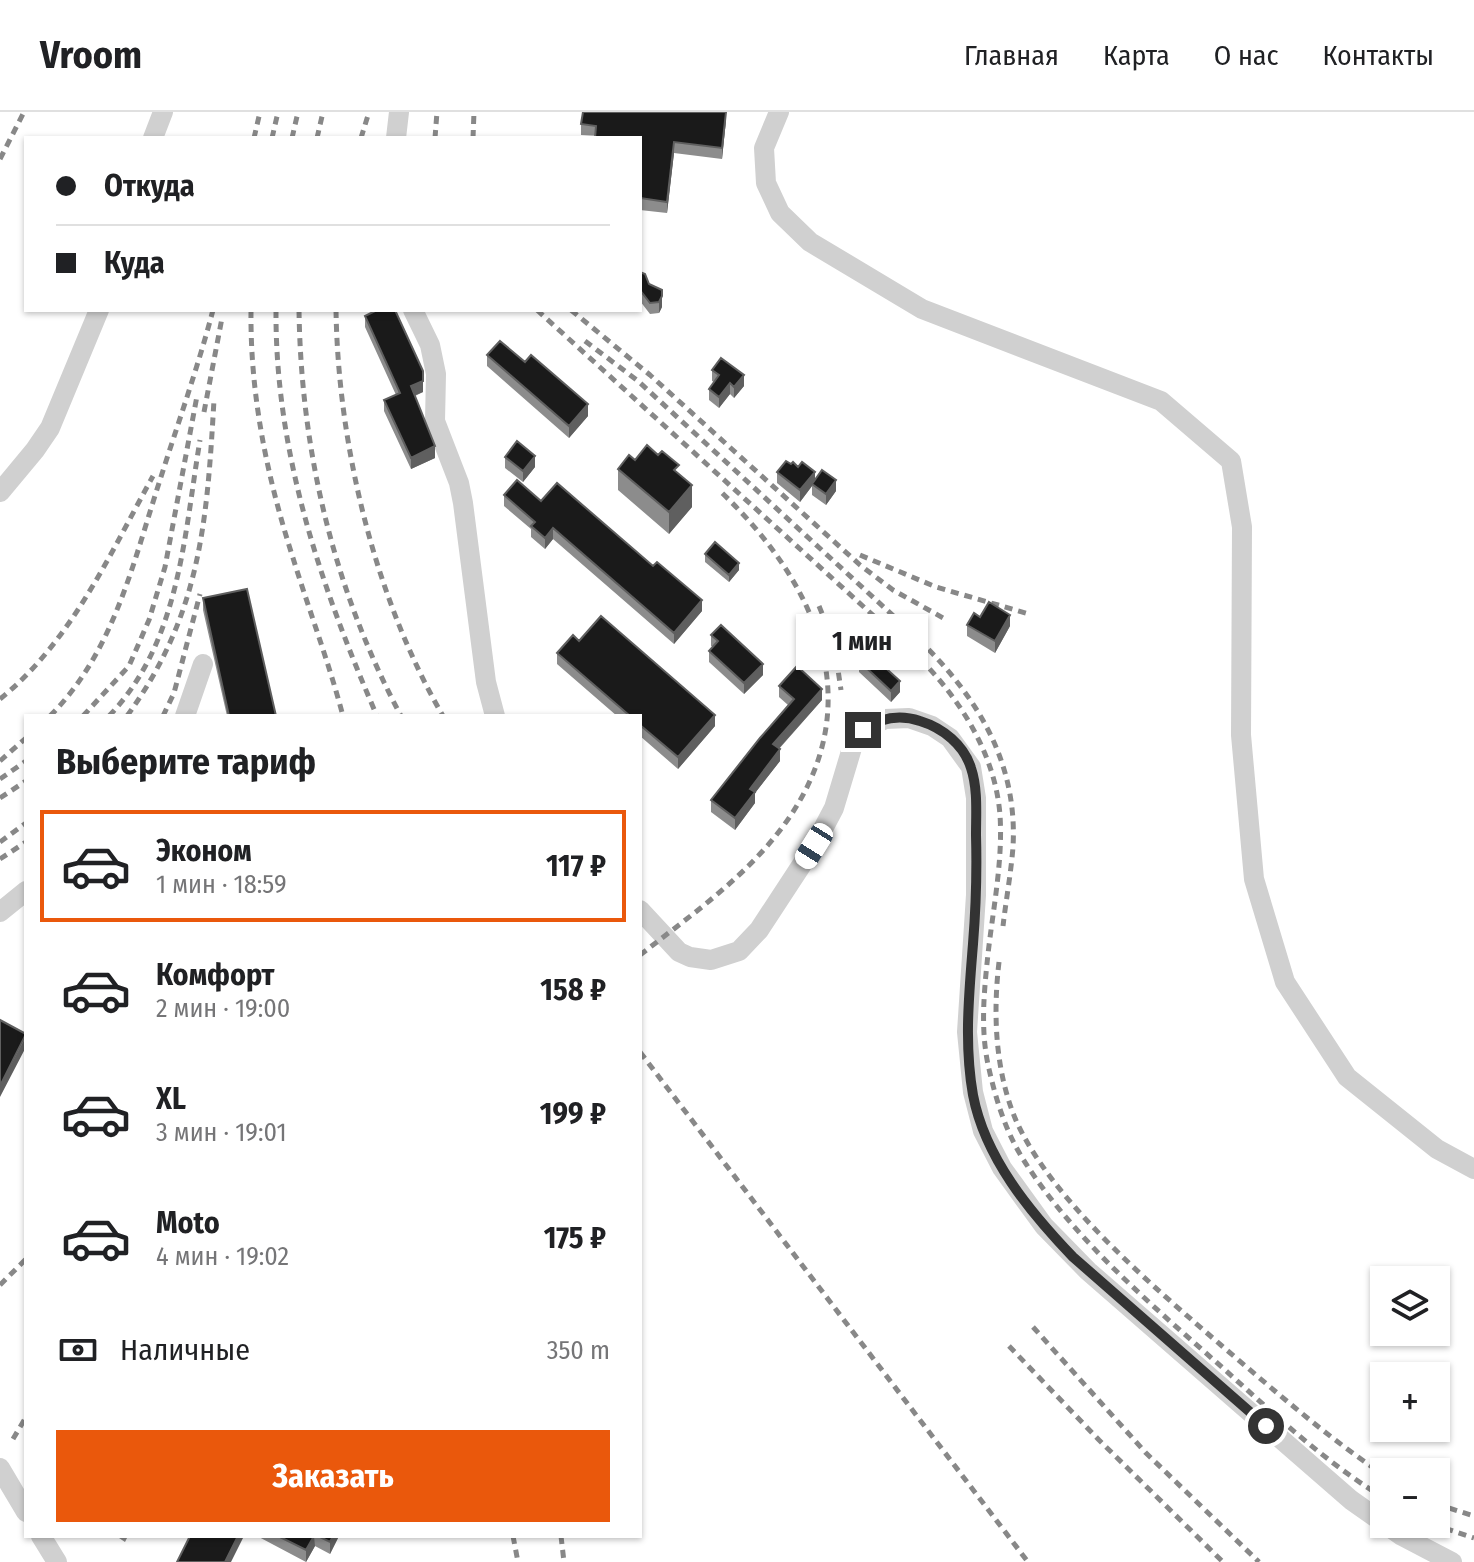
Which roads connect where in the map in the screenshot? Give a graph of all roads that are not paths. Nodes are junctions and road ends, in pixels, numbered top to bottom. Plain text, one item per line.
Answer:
1 (163, 112) edge
2 (399, 112) edge
3 (779, 112) edge
4 (154, 136) edge
5 (396, 136) edge
6 (98, 312) edge
7 (414, 312) edge
8 (0, 492) edge
9 (203, 664) dead end
10 (186, 714) edge
11 (494, 714) edge
12 (24, 893) edge
13 (0, 912) edge
14 (642, 912) edge
15 (1474, 1169) edge
16 (0, 1468) edge
17 (24, 1509) edge
18 (42, 1538) edge
19 (57, 1562) edge
20 (1452, 1562) edge

1 - 4 lane
2 - 5 lane
3 - 15 lane
6 - 8 lane
7 - 11 lane
9 - 10 lane
12 - 13 lane
14 - 20 lane
16 - 17 lane
18 - 19 lane

